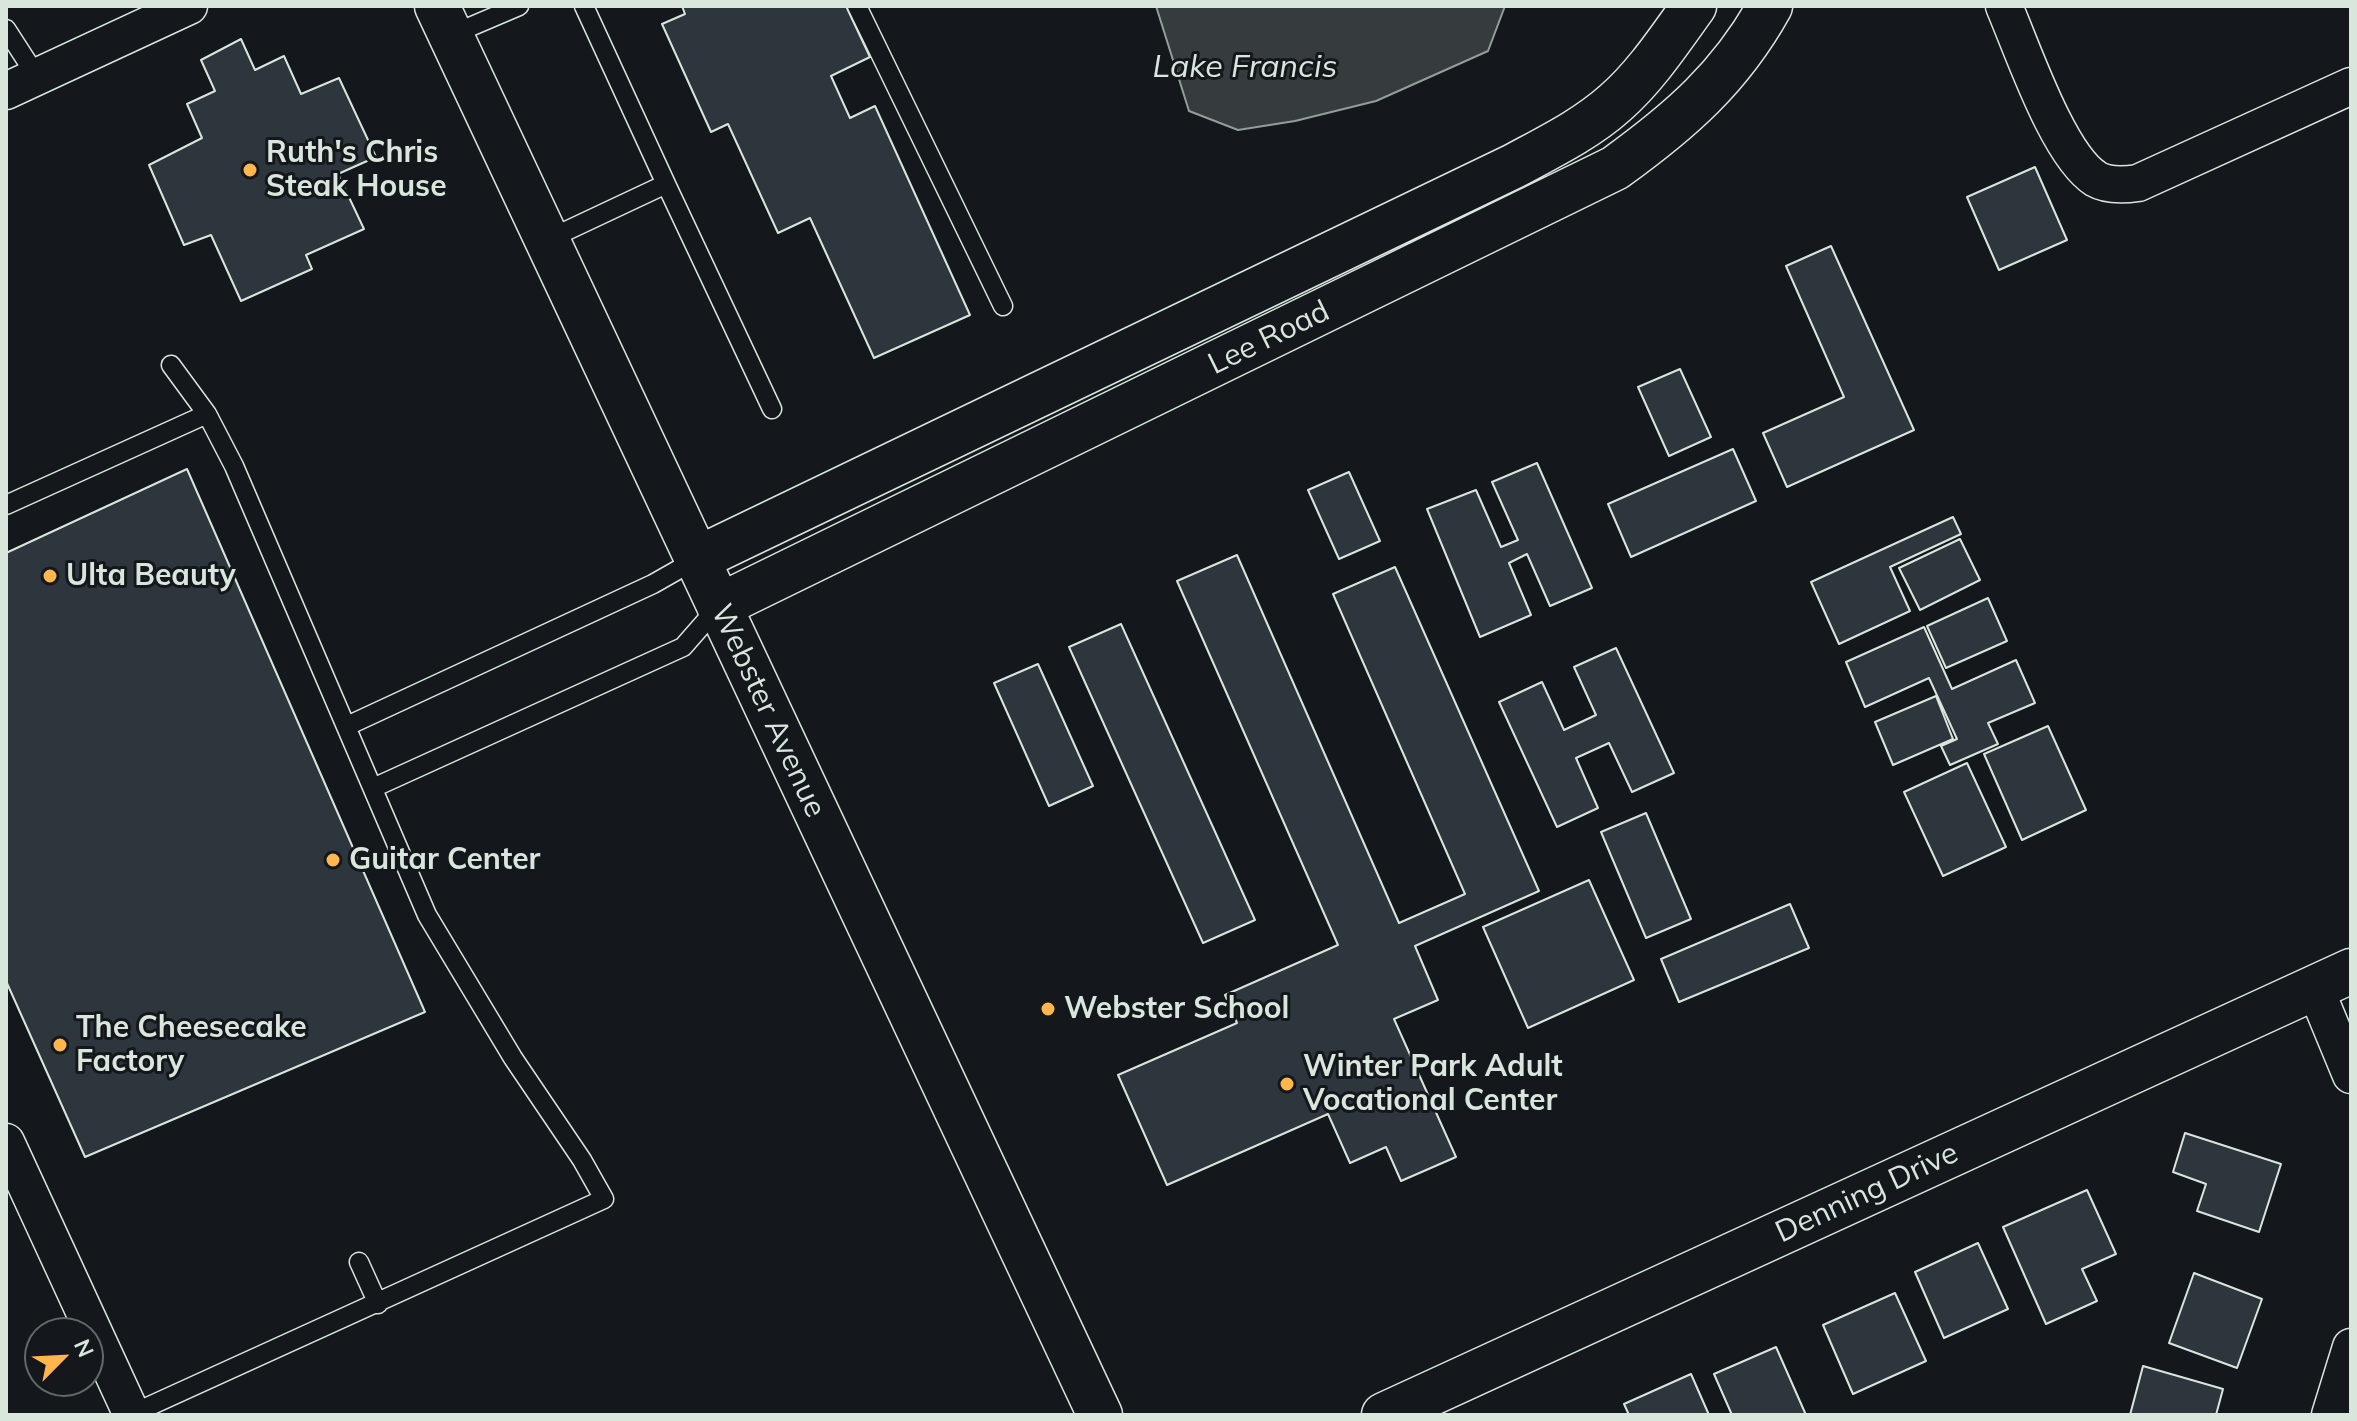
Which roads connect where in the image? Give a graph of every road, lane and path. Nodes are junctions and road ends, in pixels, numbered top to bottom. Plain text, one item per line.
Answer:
1 (189, 6) edge
2 (519, 6) edge
3 (584, 6) edge
4 (857, 6) edge
5 (1694, 6) edge
6 (1770, 6) edge
7 (2004, 6) edge
8 (444, 21) edge
9 (6, 29) edge
10 (21, 84) edge
11 (2351, 86) edge
12 (666, 184) junction
13 (547, 240) junction
14 (1323, 258) junction
15 (1344, 301) junction
16 (1003, 306) dead end
17 (171, 365) dead end
18 (772, 409) dead end
19 (207, 414) junction
20 (6, 505) edge
21 (697, 559) junction
22 (719, 606) junction
23 (347, 726) junction
24 (373, 788) junction
25 (2333, 980) edge
26 (2351, 1075) edge
27 (9, 1155) edge
28 (359, 1262) dead end
29 (378, 1304) junction
30 (2351, 1347) edge
31 (132, 1415) edge
32 (1100, 1415) edge
33 (1384, 1415) edge
34 (2330, 1415) edge

1 - 10 street
2 - 8 lane
3 - 12 lane
4 - 16 lane
5 - 14 street, Lee Road
6 - 15 street, Lee Road
7 - 11 street
8 - 13 street, Webster Avenue
9 - 10 lane
12 - 13 lane
12 - 18 lane
13 - 21 street, Webster Avenue
14 - 15 street
14 - 21 street, Lee Road
15 - 22 street, Lee Road
17 - 19 lane
19 - 20 lane
19 - 23 lane
21 - 22 street, Webster Avenue
21 - 23 lane
22 - 24 lane
22 - 32 street, Webster Avenue
23 - 24 lane
24 - 29 lane
25 - 26 street
25 - 33 street, Denning Drive
27 - 31 street
28 - 29 lane
29 - 31 lane
30 - 34 street

